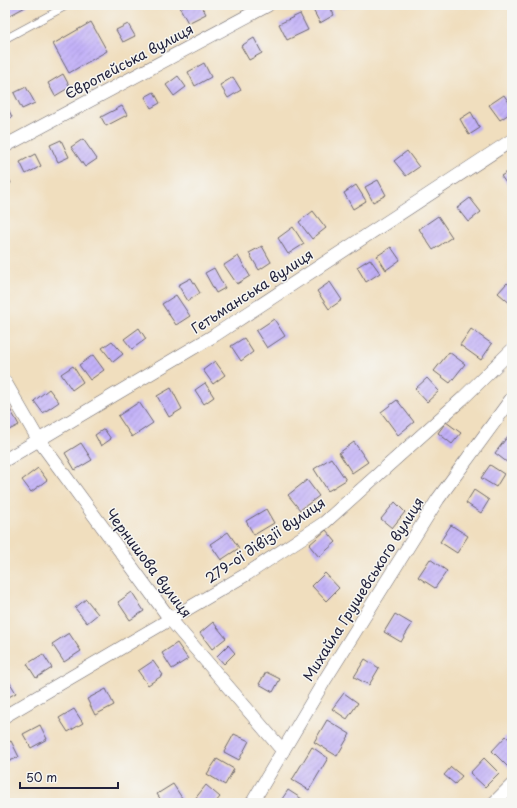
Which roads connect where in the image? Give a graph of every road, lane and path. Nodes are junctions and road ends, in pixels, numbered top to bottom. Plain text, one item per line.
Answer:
1 (68, 5) edge
2 (268, 5) edge
3 (5, 39) edge
4 (512, 140) edge
5 (5, 146) edge
6 (512, 350) edge
7 (5, 382) edge
8 (512, 398) edge
9 (38, 439) junction
10 (5, 460) edge
11 (170, 619) junction
12 (5, 716) edge
13 (284, 751) junction
14 (512, 785) edge
15 (252, 803) edge
16 (494, 803) edge

1 - 3 lane
2 - 5 street, Європейська вулиця
4 - 9 street, Гетьманська вулиця
6 - 11 street, 279-ої дівізії вулиця
7 - 9 street, Чернишова вулиця
8 - 13 street, Михайла Грушевського вулиця
9 - 10 street, Гетьманська вулиця
9 - 11 street, Чернишова вулиця
11 - 12 street, 279-ої дівізії вулиця
11 - 13 street, Чернишова вулиця
13 - 15 street, Михайла Грушевського вулиця
14 - 16 street

